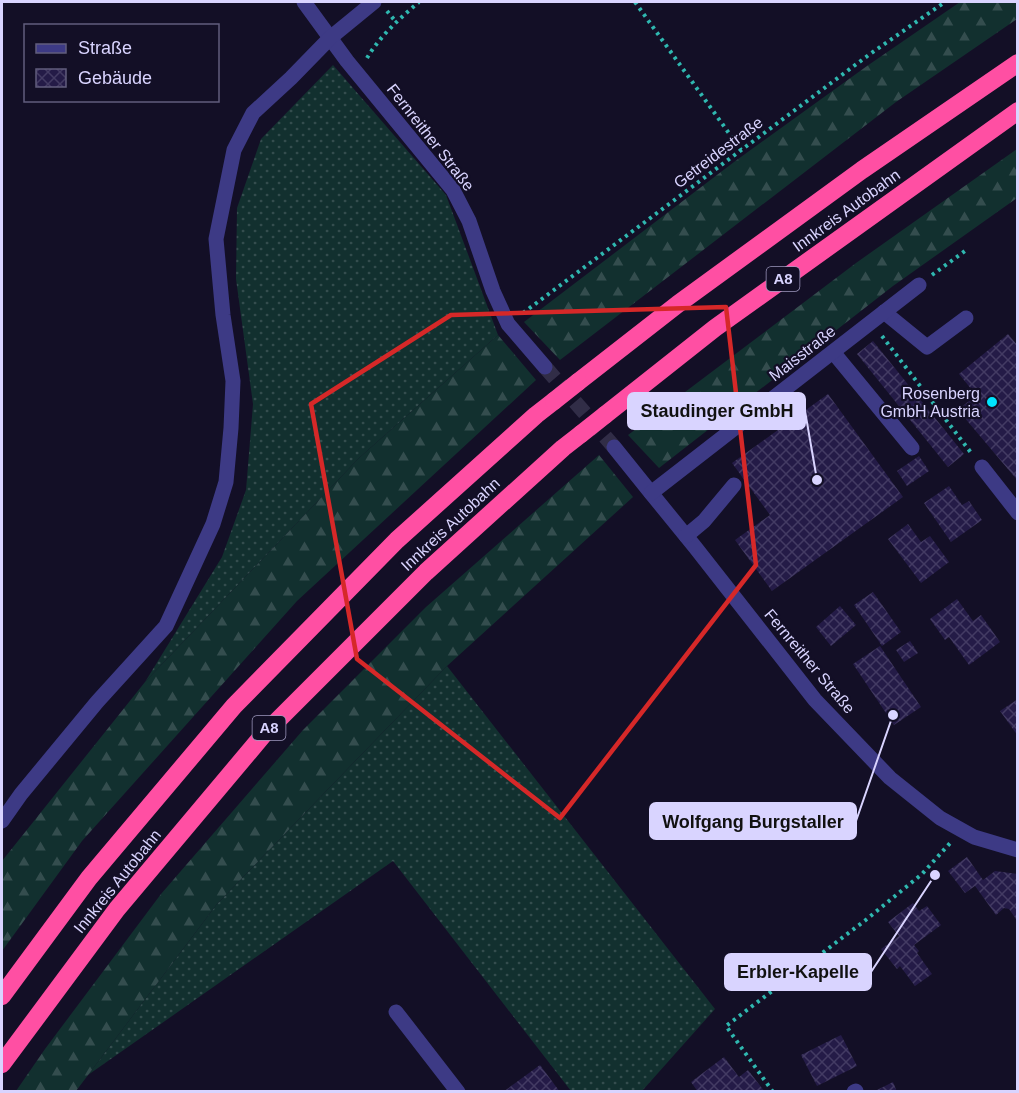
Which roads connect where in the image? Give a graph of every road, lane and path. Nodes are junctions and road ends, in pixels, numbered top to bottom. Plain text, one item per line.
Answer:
1 (304, 2) edge
2 (374, 2) edge
3 (419, 2) edge
4 (635, 2) edge
5 (945, 2) edge
6 (330, 38) junction
7 (347, 61) junction
8 (1017, 63) edge
9 (1017, 111) edge
10 (741, 150) junction
11 (965, 251) dead end
12 (919, 285) joint
13 (877, 317) junction
14 (966, 318) dead end
15 (508, 324) junction
16 (832, 352) junction
17 (545, 367) tunnel mouth
18 (614, 447) tunnel mouth
19 (912, 448) dead end
20 (982, 467) joint
21 (734, 485) dead end
22 (651, 494) junction
23 (1017, 513) edge
24 (686, 536) junction
25 (2, 821) edge
26 (961, 830) junction
27 (1017, 850) edge
28 (2, 996) edge
29 (396, 1012) dead end
30 (2, 1064) edge
31 (458, 1092) edge
32 (773, 1092) edge

1 - 6 street, Fernreither Straße
2 - 6 street
3 - 7 path
4 - 10 path
5 - 10 path, Getreidestraße
6 - 7 street, Fernreither Straße
6 - 25 street
7 - 15 street, Fernreither Straße
8 - 28 highway, Innkreis Autobahn / A8, bridge
9 - 30 highway, Innkreis Autobahn / A8, bridge
10 - 15 path, Getreidestraße
11 - 12 path
12 - 13 street, Maisstraße
13 - 14 street
13 - 16 street, Maisstraße
13 - 20 path
15 - 17 street, Fernreither Straße
16 - 19 street
16 - 22 street, Maisstraße
18 - 22 street, Fernreither Straße
20 - 23 street
21 - 24 street
22 - 24 street, Fernreither Straße
24 - 26 street, Fernreither Straße
26 - 27 street, Fernreither Straße
26 - 32 path
29 - 31 street

